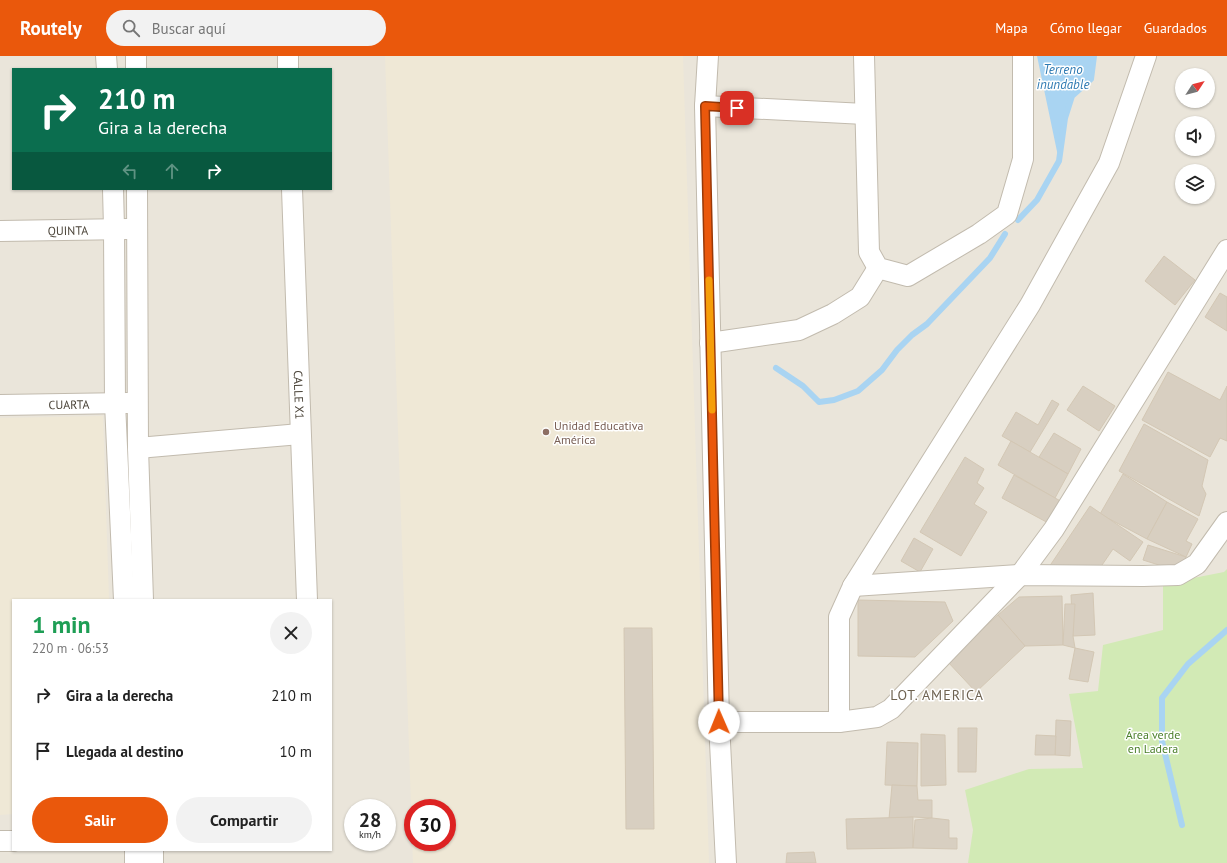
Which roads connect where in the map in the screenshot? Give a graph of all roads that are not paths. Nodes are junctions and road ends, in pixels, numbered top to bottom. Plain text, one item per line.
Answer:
1 (106, 56) edge
2 (136, 56) edge
3 (288, 56) edge
4 (708, 56) edge
5 (864, 56) edge
6 (1023, 56) edge
7 (1146, 56) edge
8 (107, 68) edge
9 (136, 68) edge
10 (288, 68) edge
11 (705, 106) junction
12 (865, 114) junction
13 (113, 190) edge
14 (137, 190) edge
15 (292, 190) edge
16 (114, 228) junction
17 (137, 229) junction
18 (0, 231) edge
19 (1227, 250) edge
20 (878, 268) junction
21 (710, 343) junction
22 (115, 403) junction
23 (137, 404) junction
24 (0, 405) edge
25 (300, 434) junction
26 (138, 448) junction
27 (1227, 522) edge
28 (1020, 575) junction
29 (853, 586) junction
30 (124, 599) edge
31 (143, 599) edge
32 (306, 599) edge
33 (719, 722) junction
34 (839, 722) junction
35 (0, 841) edge
36 (12, 841) edge
37 (135, 851) edge
38 (153, 851) edge
39 (135, 863) edge
40 (153, 863) edge
41 (726, 863) edge

1 - 8 street
2 - 9 street
3 - 10 street
4 - 11 street
5 - 12 street
6 - 20 street
7 - 29 street
11 - 12 street
11 - 21 street
12 - 20 street
13 - 16 street
14 - 17 street
15 - 25 street, CALLE X1
16 - 17 street, QUINTA
16 - 18 street, QUINTA
16 - 22 street
17 - 23 street
19 - 28 street
20 - 21 street
21 - 33 street
22 - 23 street, CUARTA
22 - 24 street, CUARTA
22 - 30 street
23 - 26 street
25 - 26 street
25 - 32 street, CALLE X1
26 - 31 street
27 - 28 street
28 - 29 street
28 - 34 street
29 - 34 street
33 - 34 street
33 - 41 street
35 - 36 street
37 - 39 street
38 - 40 street

